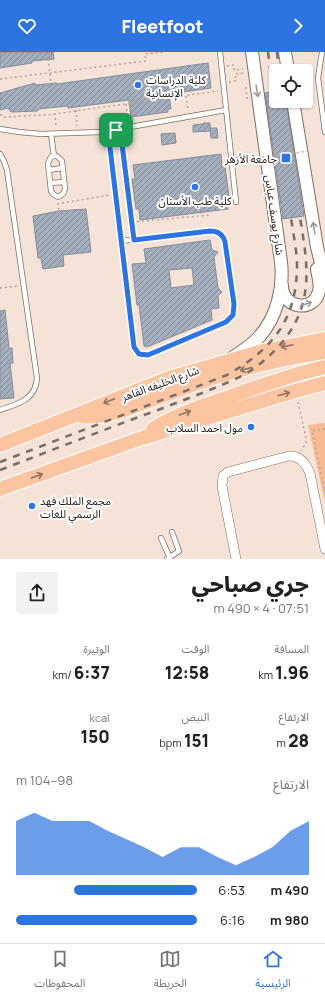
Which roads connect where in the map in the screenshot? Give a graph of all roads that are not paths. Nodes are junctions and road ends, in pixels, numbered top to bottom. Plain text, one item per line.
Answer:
1 (220, 52) edge
2 (252, 52) edge
3 (285, 52) edge
4 (322, 52) edge
5 (287, 64) edge
6 (294, 108) edge
7 (226, 110) junction
8 (0, 129) edge
9 (108, 131) junction
10 (325, 132) edge
11 (51, 134) junction
12 (0, 154) edge
13 (54, 156) junction
14 (62, 168) junction
15 (49, 170) junction
16 (64, 182) junction
17 (50, 183) junction
18 (236, 202) dead end
19 (121, 241) junction
20 (317, 247) junction
21 (325, 280) edge
22 (282, 284) junction
23 (325, 339) edge
24 (325, 352) edge
25 (231, 359) junction
26 (325, 367) edge
27 (325, 383) edge
28 (0, 410) edge
29 (75, 415) junction
30 (139, 438) junction
31 (0, 444) edge
32 (0, 489) edge
33 (172, 532) dead end
34 (161, 538) dead end
35 (325, 549) edge
36 (168, 558) edge
37 (236, 559) edge

1 - 7 lane
2 -> 22 main road, شارع يوسف عباس
3 - 5 main road
4 - 10 lane
20 -> 6 main road
7 - 9 lane
7 - 18 lane
8 - 11 lane
9 - 11 lane
9 - 19 lane
11 - 13 lane
12 - 28 lane
13 - 14 lane
13 - 15 lane
14 - 15 lane
14 - 16 lane
15 - 17 lane
16 - 17 lane
16 - 17 lane
19 - 19 lane
20 - 21 main road
22 -> 20 main road
22 - 25 main road, شارع يوسف عباس
23 -> 25 main road, شارع الخليفه القاهر
24 -> 29 main road
25 -> 29 main road, شارع الخليفه القاهر
30 -> 26 main road
30 -> 27 main road
29 - 31 main road, شارع الخليفه القاهر
32 -> 30 main road
33 - 36 lane
34 - 36 lane
35 - 37 street

